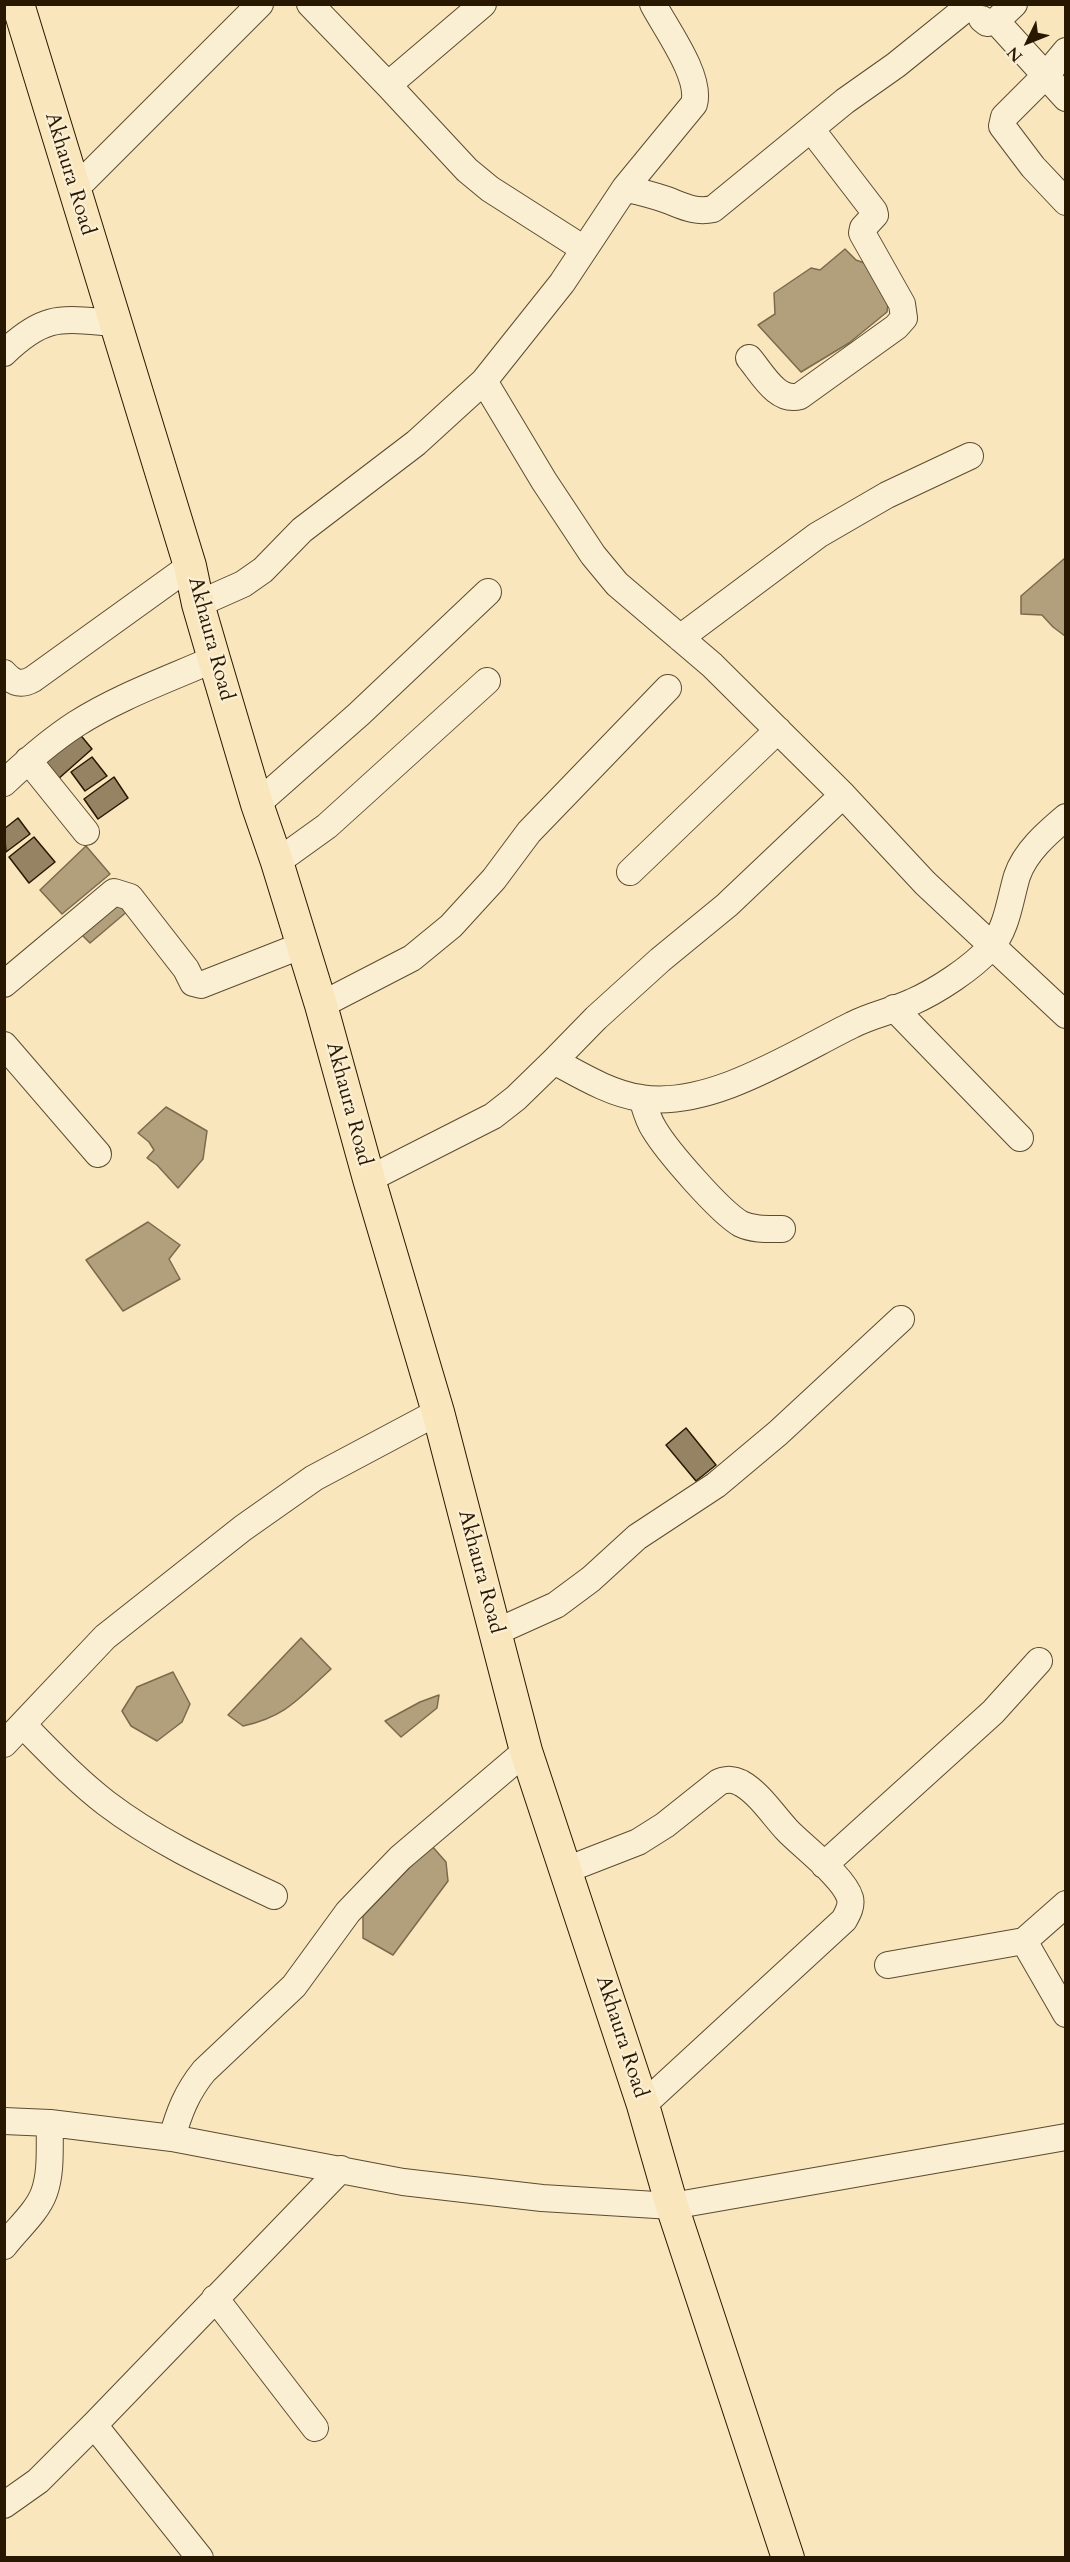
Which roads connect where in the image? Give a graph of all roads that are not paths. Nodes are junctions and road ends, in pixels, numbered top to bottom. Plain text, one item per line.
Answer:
1 (18, 4) edge
2 (260, 4) edge
3 (310, 4) edge
4 (483, 4) edge
5 (653, 4) edge
6 (968, 5) edge
7 (1005, 13) edge
8 (1065, 51) edge
9 (1046, 75) junction
10 (387, 85) junction
11 (1065, 98) edge
12 (811, 129) junction
13 (628, 189) junction
14 (74, 190) junction
15 (1065, 202) edge
16 (584, 249) junction
17 (115, 323) junction
18 (7, 344) edge
19 (750, 358) dead end
20 (484, 381) junction
21 (970, 456) dead end
22 (190, 566) junction
23 (488, 592) dead end
24 (198, 604) junction
25 (680, 638) junction
26 (214, 659) junction
27 (4, 673) edge
28 (487, 681) dead end
29 (668, 688) dead end
30 (777, 730) junction
31 (28, 760) junction
32 (4, 783) edge
33 (843, 795) junction
34 (257, 804) junction
35 (1065, 818) edge
36 (86, 832) dead end
37 (278, 862) junction
38 (630, 872) dead end
39 (303, 945) junction
40 (991, 946) junction
41 (4, 984) edge
42 (321, 1005) junction
43 (894, 1008) junction
44 (1065, 1015) edge
45 (4, 1045) edge
46 (554, 1061) junction
47 (642, 1098) junction
48 (1020, 1138) dead end
49 (98, 1154) dead end
50 (369, 1179) junction
51 (782, 1229) dead end
52 (901, 1318) dead end
53 (438, 1412) junction
54 (496, 1632) junction
55 (1039, 1661) dead end
56 (23, 1725) junction
57 (4, 1744) edge
58 (526, 1751) junction
59 (824, 1865) junction
60 (566, 1870) junction
61 (274, 1896) dead end
62 (1065, 1904) edge
63 (1024, 1941) junction
64 (888, 1965) dead end
65 (1065, 2014) edge
66 (643, 2105) junction
67 (4, 2121) edge
68 (50, 2122) junction
69 (1065, 2137) edge
70 (172, 2138) junction
71 (341, 2169) junction
72 (672, 2206) junction
73 (4, 2246) edge
74 (215, 2298) junction
75 (94, 2425) junction
76 (315, 2428) dead end
77 (4, 2505) edge
78 (200, 2558) edge
79 (788, 2558) edge

1 - 14 main road, Akhaura Road
2 - 14 street
3 - 10 street
4 - 10 street
5 - 13 street
6 - 7 street
6 - 12 street
7 - 9 street
8 - 9 street
9 - 11 street
9 - 15 street
10 - 16 street
12 - 13 street
12 - 19 street
13 - 16 street
14 - 17 main road, Akhaura Road
16 - 20 street
17 - 18 street
17 - 22 main road, Akhaura Road
20 - 24 street
20 - 25 street
21 - 25 street
22 - 24 main road, Akhaura Road
22 - 27 street
23 - 34 street
24 - 26 main road, Akhaura Road
25 - 30 street
26 - 31 street
26 - 34 main road, Akhaura Road
28 - 37 street
29 - 42 street
30 - 33 street
30 - 38 street
31 - 32 street
31 - 36 street
33 - 40 street
33 - 46 street
34 - 37 main road, Akhaura Road
35 - 40 street
37 - 39 main road, Akhaura Road
39 - 41 street
39 - 42 main road, Akhaura Road
40 - 43 street
40 - 44 street
42 - 50 main road, Akhaura Road
43 - 47 street
43 - 48 street
45 - 49 street
46 - 47 street
46 - 50 street
47 - 51 street
50 - 53 main road, Akhaura Road
52 - 54 street
53 - 54 main road, Akhaura Road
53 - 56 street
54 - 58 main road, Akhaura Road
55 - 59 street
56 - 57 street
56 - 61 street
58 - 60 main road, Akhaura Road
58 - 70 street
59 - 60 street
59 - 66 street
60 - 66 main road, Akhaura Road
62 - 63 street
63 - 64 street
63 - 65 street
66 - 72 main road, Akhaura Road
67 - 68 street
68 - 70 street
68 - 73 street
69 - 72 street
70 - 71 street
71 - 72 street
71 - 74 street
72 - 79 main road, Akhaura Road
74 - 75 street
74 - 76 street
75 - 77 street
75 - 78 street

